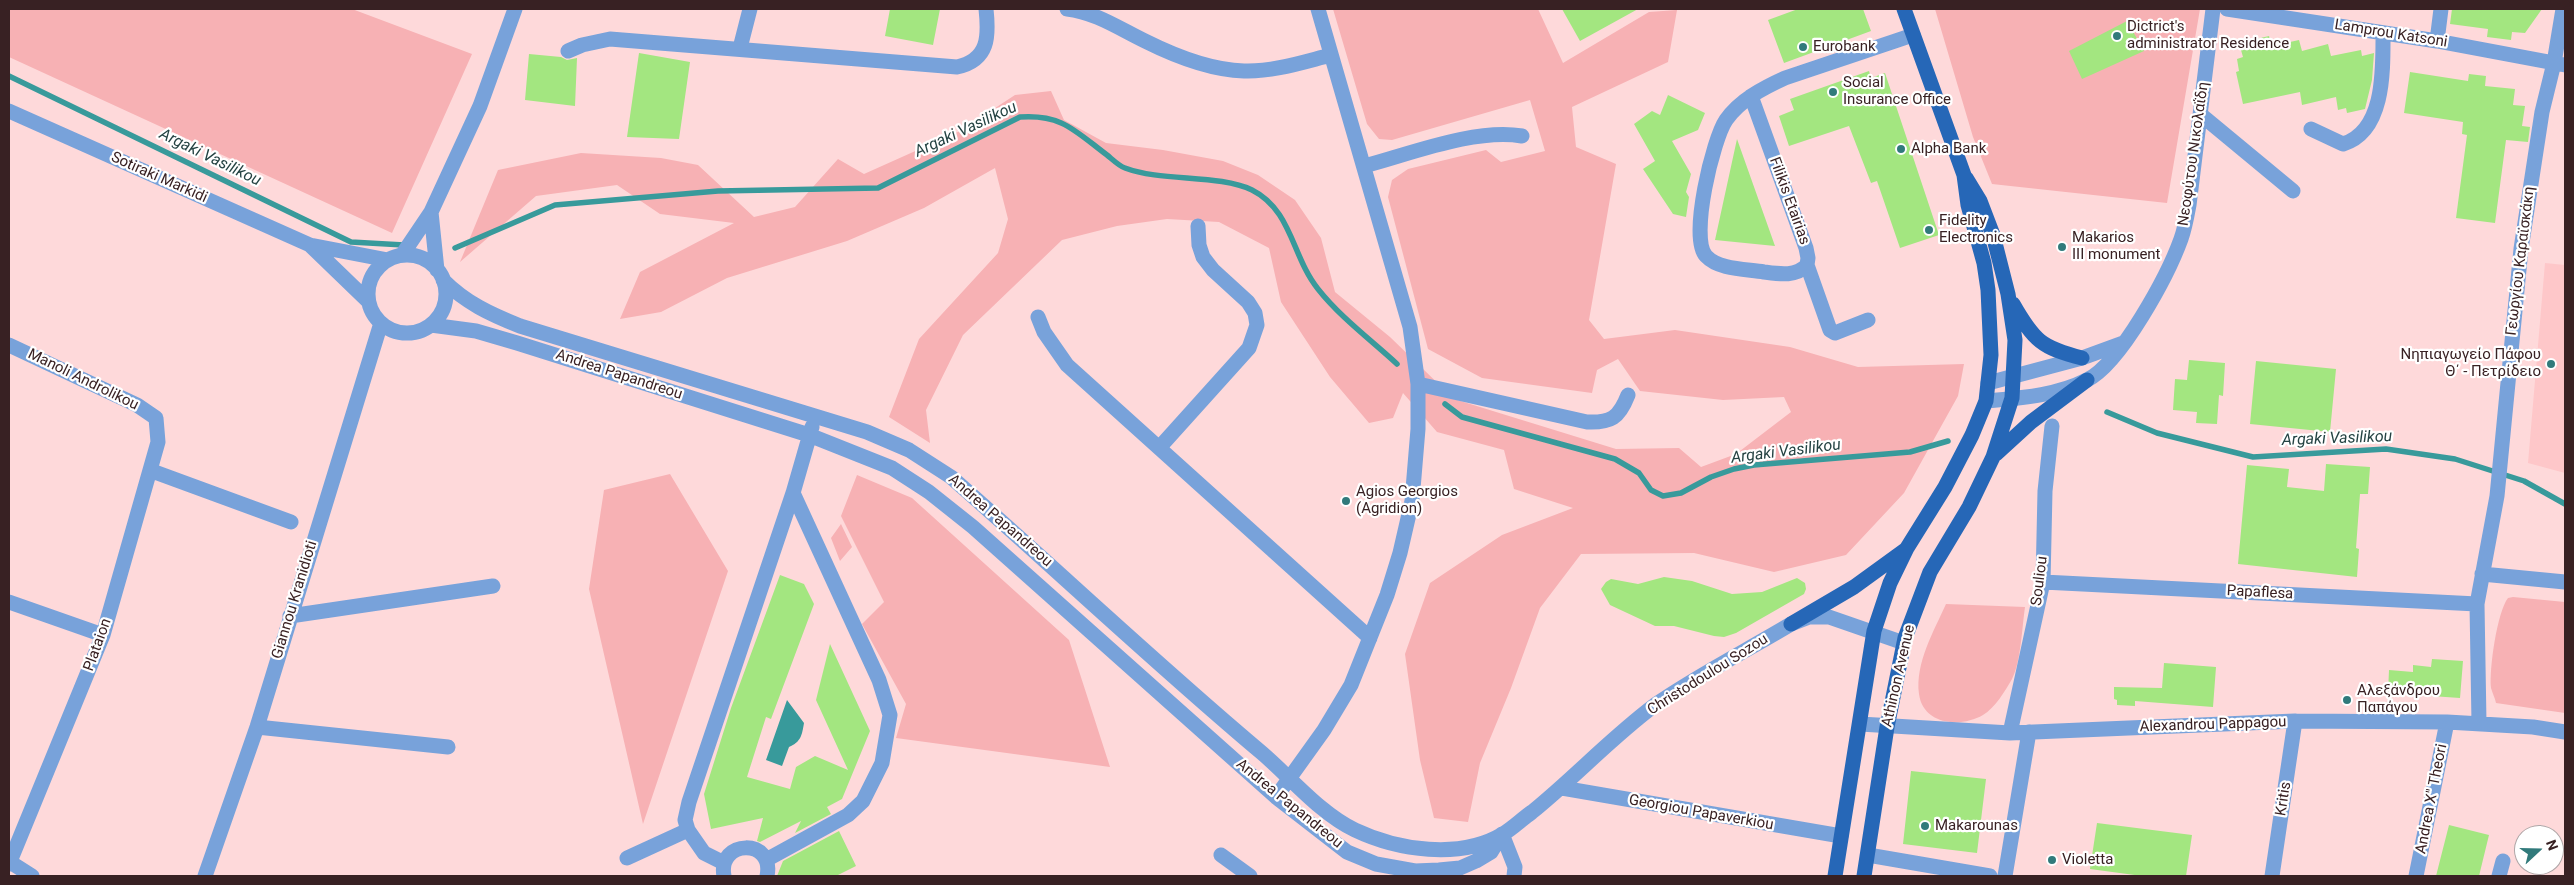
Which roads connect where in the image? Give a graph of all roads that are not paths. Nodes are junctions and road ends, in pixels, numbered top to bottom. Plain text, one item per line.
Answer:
1 (514, 9) edge
2 (750, 9) edge
3 (986, 9) edge
4 (1067, 9) edge
5 (1318, 9) edge
6 (1904, 9) edge
7 (2213, 9) edge
8 (2227, 9) edge
9 (2441, 9) edge
10 (2563, 9) edge
11 (2383, 33) junction
12 (1913, 35) junction
13 (2437, 41) junction
14 (740, 48) junction
15 (568, 51) dead end
16 (1331, 55) junction
17 (2560, 64) edge
18 (1751, 96) junction
19 (9, 111) edge
20 (2200, 114) junction
21 (2311, 129) dead end
22 (1522, 136) dead end
23 (1364, 166) junction
24 (1964, 175) junction
25 (2293, 190) dead end
26 (431, 212) junction
27 (1198, 226) dead end
28 (310, 245) junction
29 (395, 258) junction
30 (1807, 265) junction
31 (440, 275) junction
32 (2008, 294) junction
33 (368, 301) junction
34 (1038, 317) dead end
35 (1868, 320) dead end
36 (381, 323) junction
37 (431, 325) junction
38 (2123, 343) junction
39 (9, 345) edge
40 (2082, 358) junction
41 (2015, 377) junction
42 (2087, 380) junction
43 (1418, 384) junction
44 (1988, 384) junction
45 (1628, 395) dead end
46 (2012, 398) junction
47 (1986, 401) junction
48 (816, 416) junction
49 (156, 418) joint
50 (2052, 426) dead end
51 (809, 435) junction
52 (1159, 448) junction
53 (1993, 457) junction
54 (152, 471) junction
55 (793, 493) junction
56 (291, 522) dead end
57 (1907, 548) junction
58 (2482, 574) junction
59 (2043, 582) junction
60 (2565, 582) edge
61 (493, 586) dead end
62 (9, 602) edge
63 (2478, 604) junction
64 (290, 616) junction
65 (1791, 624) junction
66 (1874, 632) junction
67 (103, 635) junction
68 (1370, 638) junction
69 (1904, 643) junction
70 (2295, 721) junction
71 (2448, 722) junction
72 (2479, 723) junction
73 (1860, 724) junction
74 (257, 727) junction
75 (1887, 727) junction
76 (2029, 732) junction
77 (2565, 732) edge
78 (2010, 733) junction
79 (448, 747) dead end
80 (1290, 777) junction
81 (1562, 788) junction
82 (1276, 797) junction
83 (688, 830) junction
84 (1502, 834) junction
85 (1841, 836) junction
86 (1221, 855) dead end
87 (1868, 856) junction
88 (627, 858) dead end
89 (766, 860) junction
90 (9, 863) edge
91 (724, 870) edge
92 (32, 876) edge
93 (205, 876) edge
94 (767, 876) edge
95 (1250, 876) edge
96 (1514, 876) edge
97 (1835, 876) edge
98 (1864, 876) edge
99 (1990, 876) edge
100 (2005, 876) edge
101 (2272, 876) edge
102 (2416, 876) edge

1 - 26 street
2 - 14 street
3 - 14 street
4 - 16 street
5 - 16 street
6 - 12 main road
7 - 20 street, Νεοφύτου Νικολαΐδη
8 - 11 street, Lamprou Katsoni
9 - 13 street
10 - 17 street, Γεωργίου Καραϊσκάκη
11 - 13 street, Lamprou Katsoni
11 - 21 street
12 - 18 street, Filikis Etairias
12 - 24 main road
13 - 17 street, Lamprou Katsoni
14 - 15 street
16 - 23 street
17 - 58 street, Γεωργίου Καραϊσκάκη
18 - 30 street, Filikis Etairias
18 - 30 street, Filikis Etairias
19 - 28 street, Sotiraki Markidi
20 - 25 street
20 - 38 street, Νεοφύτου Νικολαΐδη
22 - 23 street
23 - 43 street
24 - 32 main road
24 - 44 main road, Athinon Avenue
26 - 29 street
26 - 31 street
27 - 52 street
28 - 29 street, Sotiraki Markidi
28 - 33 street, Sotiraki Markidi
29 - 31 street
29 - 33 street
30 - 35 street
31 - 37 street
31 - 48 street, Andrea Papandreou
32 - 40 main road
32 - 41 main road, Athinon Avenue
33 - 36 street
34 - 52 street
36 - 37 street
36 - 64 street, Giannou Kranidioti
37 - 51 street, Andrea Papandreou
38 - 40 street
38 - 42 street, Νεοφύτου Νικολαΐδη
39 - 49 street, Manoli Androlikou
40 - 41 street
41 - 44 street
41 - 46 main road, Athinon Avenue
42 - 46 street, Νεοφύτου Νικολαΐδη
42 - 53 main road
43 - 45 street
43 - 68 street
44 - 47 main road, Athinon Avenue
46 - 47 street, Νεοφύτου Νικολαΐδη
46 - 53 main road, Athinon Avenue
47 - 57 main road, Athinon Avenue
48 - 51 street
48 - 80 street, Andrea Papandreou
49 - 54 street, Plataion
50 - 59 street, Souliou
51 - 55 street
51 - 82 street, Andrea Papandreou
52 - 68 street
53 - 69 main road, Athinon Avenue
54 - 56 street
54 - 67 street, Plataion
55 - 83 street
55 - 89 street
57 - 65 main road
57 - 66 main road, Athinon Avenue
58 - 60 street
58 - 63 street, Γεωργίου Καραϊσκάκη
59 - 63 street, Papaflesa
59 - 78 street, Souliou
61 - 64 street
62 - 67 street
63 - 72 street, Γεωργίου Καραϊσκάκη
64 - 74 street, Giannou Kranidioti
65 - 66 street, Christodoulou Sozou
65 - 81 street, Christodoulou Sozou
66 - 69 street, Christodoulou Sozou
66 - 73 main road, Athinon Avenue
67 - 90 street, Plataion
68 - 80 street
69 - 75 main road, Athinon Avenue
70 - 71 street, Alexandrou Pappagou
70 - 76 street, Alexandrou Pappagou
70 - 101 street, Kritis
71 - 72 street, Alexandrou Pappagou
71 - 102 street, Andrea X" Theori
72 - 77 street, Alexandrou Pappagou
73 - 75 street, Alexandrou Pappagou
73 - 85 main road, Athinon Avenue
74 - 79 street
74 - 93 street, Giannou Kranidioti
75 - 78 street, Alexandrou Pappagou
75 - 87 main road, Athinon Avenue
76 - 78 street, Alexandrou Pappagou
76 - 100 street
80 - 82 street
80 - 84 street, Andrea Papandreou
81 - 84 street, Christodoulou Sozou
81 - 85 street, Georgiou Papaverkiou
82 - 84 street, Andrea Papandreou
83 - 88 street
83 - 91 street
84 - 96 street
85 - 97 main road, Athinon Avenue
86 - 95 street
87 - 98 main road, Athinon Avenue
87 - 99 street
89 - 91 street
89 - 94 street
90 - 92 street

